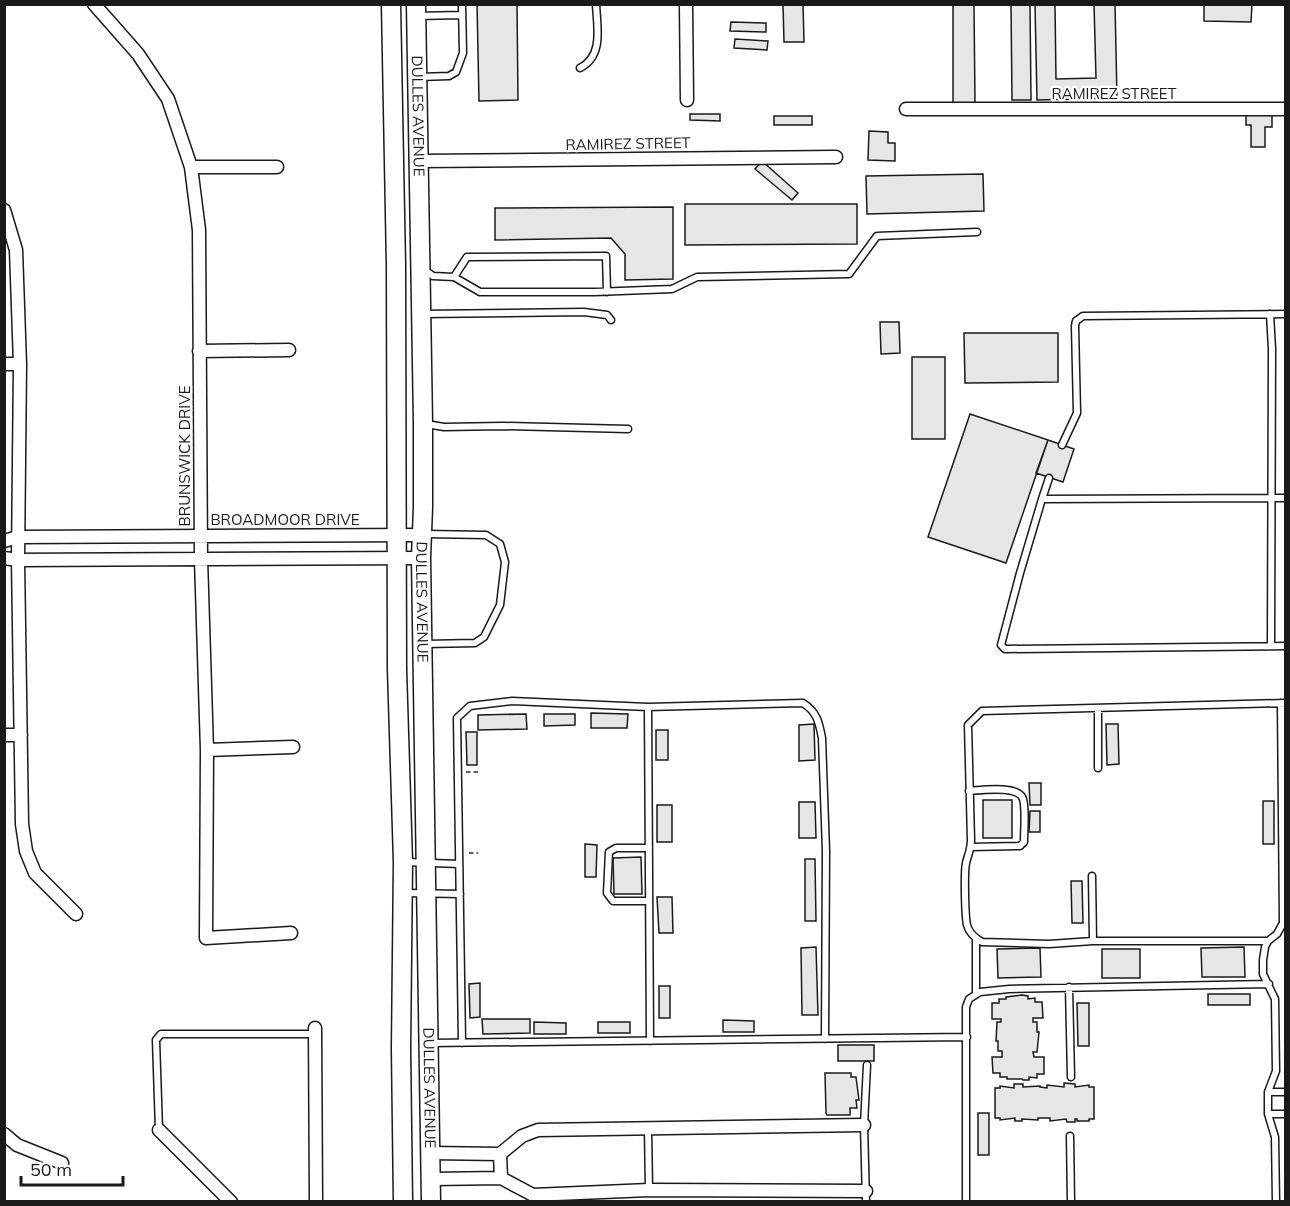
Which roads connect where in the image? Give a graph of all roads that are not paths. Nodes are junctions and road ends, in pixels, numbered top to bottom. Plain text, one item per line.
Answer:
1 (391, 4) edge
2 (462, 4) edge
3 (596, 4) edge
4 (686, 4) edge
5 (99, 6) edge
6 (416, 10) edge
7 (462, 15) junction
8 (580, 68) dead end
9 (418, 77) junction
10 (687, 100) dead end
11 (1286, 109) edge
12 (906, 110) dead end
13 (836, 157) dead end
14 (420, 161) junction
15 (191, 167) junction
16 (277, 167) dead end
17 (4, 210) edge
18 (977, 232) dead end
19 (396, 266) junction
20 (421, 267) junction
21 (454, 277) junction
22 (607, 292) junction
23 (421, 314) junction
24 (1270, 314) junction
25 (1286, 314) edge
26 (611, 320) dead end
27 (289, 350) dead end
28 (200, 351) junction
29 (4, 364) edge
30 (20, 364) junction
31 (423, 423) junction
32 (628, 429) dead end
33 (1062, 445) dead end
34 (1050, 478) dead end
35 (1270, 498) junction
36 (1286, 498) edge
37 (1042, 499) junction
38 (201, 535) junction
39 (397, 535) junction
40 (422, 535) junction
41 (18, 537) junction
42 (4, 541) edge
43 (4, 558) edge
44 (421, 558) junction
45 (201, 559) junction
46 (398, 559) junction
47 (18, 560) junction
48 (423, 644) junction
49 (1270, 645) junction
50 (1286, 646) edge
51 (1283, 704) edge
52 (648, 707) junction
53 (1098, 709) junction
54 (4, 735) edge
55 (21, 735) junction
56 (293, 747) dead end
57 (207, 750) junction
58 (1098, 768) dead end
59 (969, 791) junction
60 (971, 847) junction
61 (649, 848) junction
62 (403, 861) junction
63 (427, 862) junction
64 (459, 864) junction
65 (1092, 876) dead end
66 (402, 893) junction
67 (427, 894) junction
68 (460, 894) junction
69 (649, 901) junction
70 (76, 914) dead end
71 (291, 933) dead end
72 (976, 939) junction
73 (1093, 941) junction
74 (1268, 941) junction
75 (1269, 984) junction
76 (1069, 987) junction
77 (976, 994) junction
78 (315, 1031) joint
79 (967, 1037) junction
80 (825, 1039) junction
81 (650, 1041) junction
82 (430, 1044) junction
83 (462, 1044) junction
84 (867, 1065) dead end
85 (1071, 1077) dead end
86 (1268, 1092) junction
87 (1286, 1092) edge
88 (1268, 1114) junction
89 (1286, 1114) edge
90 (864, 1125) junction
91 (648, 1128) junction
92 (159, 1130) joint
93 (4, 1134) edge
94 (1070, 1136) dead end
95 (431, 1153) junction
96 (500, 1154) junction
97 (62, 1163) dead end
98 (501, 1178) junction
99 (432, 1179) junction
100 (648, 1190) junction
101 (866, 1196) edge
102 (231, 1202) edge
103 (316, 1202) edge
104 (403, 1202) edge
105 (431, 1202) edge
106 (966, 1202) edge
107 (1071, 1202) edge
108 (1276, 1202) edge

1 - 19 main road, DULLES AVENUE
2 - 7 lane
3 - 8 lane
4 - 10 street
5 - 15 street, BRUNSWICK DRIVE
6 - 7 lane
6 - 9 main road, DULLES AVENUE
7 - 9 lane
9 - 14 main road, DULLES AVENUE
11 - 12 street, RAMIREZ STREET
13 - 14 street, RAMIREZ STREET
14 - 20 main road, DULLES AVENUE
15 - 16 street
15 - 28 street, BRUNSWICK DRIVE
17 - 30 street
18 - 22 lane
19 - 20 main road
19 - 39 main road, DULLES AVENUE
20 - 21 lane
20 - 23 main road, DULLES AVENUE
21 - 22 lane
21 - 22 lane
23 - 26 lane
23 - 31 main road, DULLES AVENUE
24 - 25 lane
24 - 33 lane
24 - 35 lane
27 - 28 street
28 - 38 street, BRUNSWICK DRIVE
29 - 30 street
30 - 41 street
31 - 32 lane
31 - 40 main road, DULLES AVENUE
34 - 37 lane
35 - 36 lane
35 - 37 lane
35 - 49 lane
37 - 49 lane
38 - 39 street, BROADMOOR DRIVE
38 - 41 street, BROADMOOR DRIVE
38 - 45 street, BRUNSWICK DRIVE
39 - 40 street, BROADMOOR DRIVE
39 - 46 main road, DULLES AVENUE
40 - 44 main road, DULLES AVENUE
40 - 48 lane
41 - 42 street, BROADMOOR DRIVE
41 - 47 street
43 - 47 street
44 - 46 street
44 - 48 main road, DULLES AVENUE
45 - 46 street
45 - 47 street
45 - 57 street, BRUNSWICK DRIVE
46 - 62 main road, DULLES AVENUE
47 - 55 street
48 - 63 main road, DULLES AVENUE
49 - 50 lane
51 - 53 lane
51 - 74 lane
52 - 61 lane
52 - 64 lane
52 - 80 lane
53 - 58 lane
53 - 59 lane
54 - 55 street
55 - 70 street
56 - 57 street
57 - 71 street, BRUNSWICK DRIVE
59 - 60 lane
59 - 60 lane
60 - 72 lane
61 - 69 lane
61 - 69 lane
62 - 63 lane
62 - 66 main road, DULLES AVENUE
63 - 64 lane
63 - 67 main road, DULLES AVENUE
64 - 68 lane
65 - 73 lane
66 - 67 lane
66 - 104 main road, DULLES AVENUE
67 - 68 lane
67 - 82 main road, DULLES AVENUE
68 - 83 lane
69 - 81 lane
72 - 73 lane
72 - 77 lane
73 - 74 lane
74 - 75 lane
75 - 76 lane
75 - 86 lane
76 - 77 lane
76 - 85 lane
77 - 79 lane
78 - 92 lane
78 - 103 street
79 - 80 lane
79 - 106 lane
80 - 81 lane
81 - 83 lane
82 - 83 lane
82 - 95 main road, DULLES AVENUE
84 - 90 lane
86 - 87 lane
86 - 88 lane
88 - 89 lane
88 - 108 lane
90 - 91 street
90 - 101 lane
91 - 96 street
91 - 100 lane
92 - 102 street
93 - 97 street
94 - 107 lane
95 - 96 street
95 - 99 main road, DULLES AVENUE
96 - 98 street
98 - 99 street
98 - 100 street
99 - 105 main road, DULLES AVENUE
100 - 101 street

